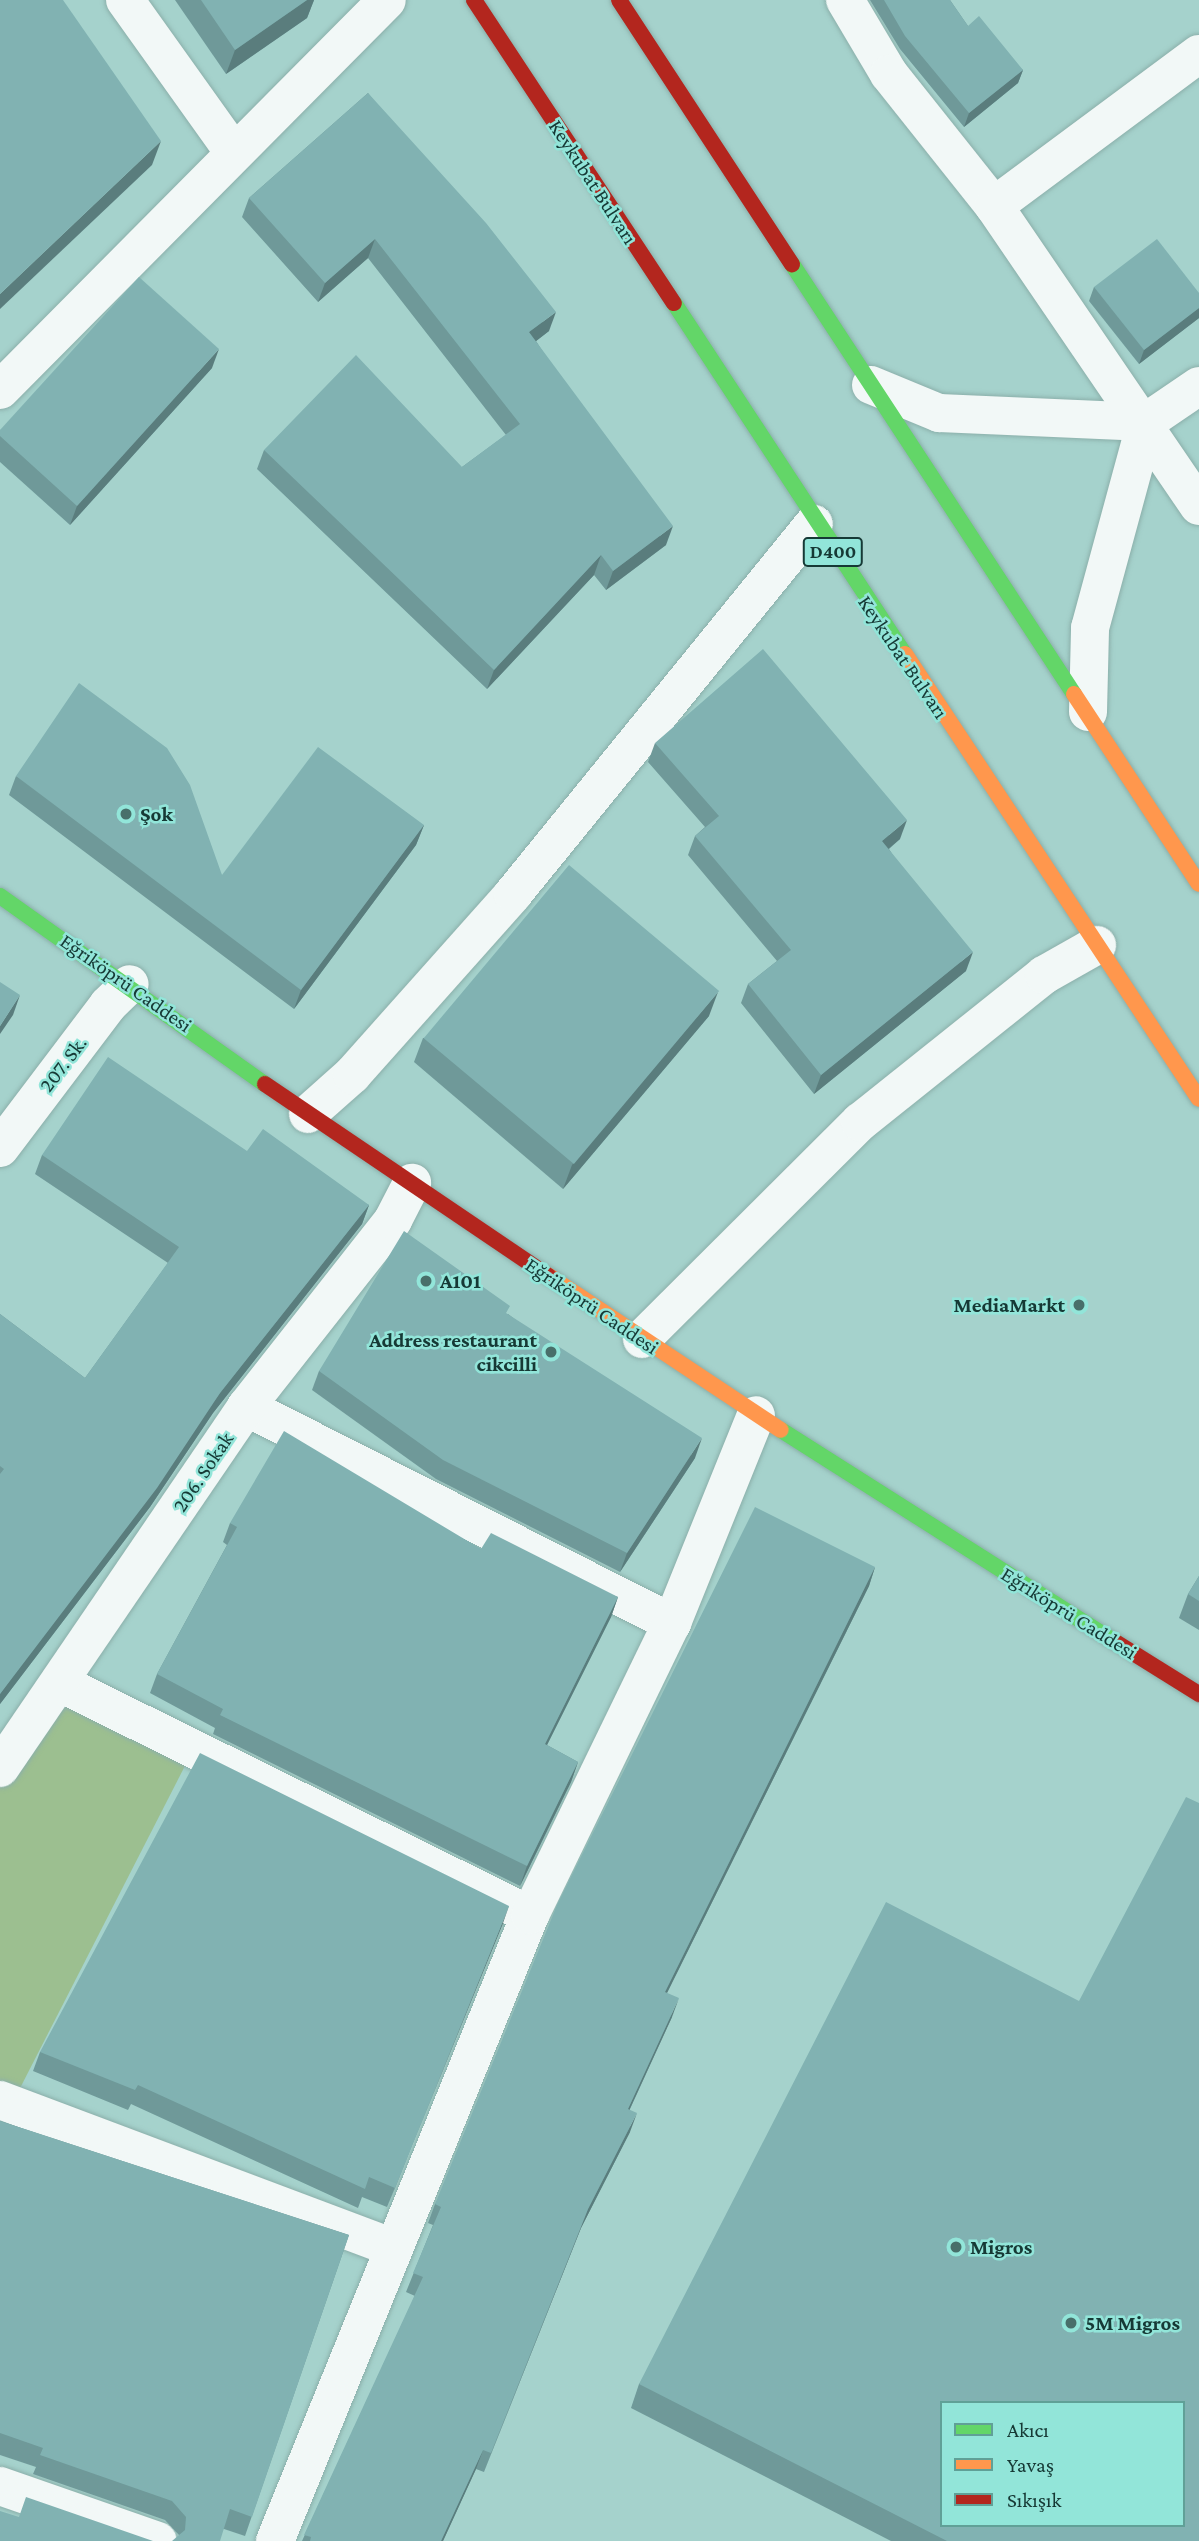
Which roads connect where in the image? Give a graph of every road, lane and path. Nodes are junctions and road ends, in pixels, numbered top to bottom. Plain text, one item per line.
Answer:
1 (125, 0) edge
2 (387, 0) edge
3 (474, 0) edge
4 (619, 0) edge
5 (845, 0) edge
6 (1199, 54) edge
7 (234, 153) junction
8 (994, 206) junction
9 (871, 385) junction
10 (1199, 386) edge
11 (0, 390) edge
12 (1146, 422) junction
13 (1199, 506) edge
14 (814, 524) junction
15 (1087, 712) junction
16 (1199, 884) edge
17 (0, 896) edge
18 (1097, 946) junction
19 (130, 984) junction
20 (1199, 1099) edge
21 (308, 1114) junction
22 (0, 1148) edge
23 (412, 1183) junction
24 (642, 1339) junction
25 (246, 1407) junction
26 (756, 1415) junction
27 (672, 1623) junction
28 (62, 1684) junction
29 (1199, 1694) edge
30 (0, 1768) edge
31 (530, 1915) junction
32 (0, 2100) edge
33 (391, 2247) junction
34 (0, 2486) edge
35 (158, 2541) edge
36 (275, 2541) edge

1 - 7 street
2 - 7 street
3 - 14 main road, Keykubat Bulvarı / D400
4 - 9 main road
5 - 8 street
6 - 8 street
7 - 11 street
8 - 12 street
9 - 12 street
9 - 15 main road
10 - 12 street
12 - 13 street
12 - 15 street
14 - 18 main road, Keykubat Bulvarı / D400
14 - 21 street
15 - 16 main road
17 - 19 main road, Eğriköprü Caddesi
18 - 20 main road, Keykubat Bulvarı / D400
18 - 24 street
19 - 21 main road, Eğriköprü Caddesi
19 - 22 street, 207. Sk.
21 - 23 main road, Eğriköprü Caddesi
23 - 24 main road, Eğriköprü Caddesi
23 - 25 street, 206. Sokak
24 - 26 main road, Eğriköprü Caddesi
25 - 27 street
25 - 28 street, 206. Sokak
26 - 27 street
26 - 29 main road, Eğriköprü Caddesi
27 - 31 street
28 - 30 street, 206. Sokak
28 - 31 street
31 - 33 street
32 - 33 street
33 - 36 street
34 - 35 street

